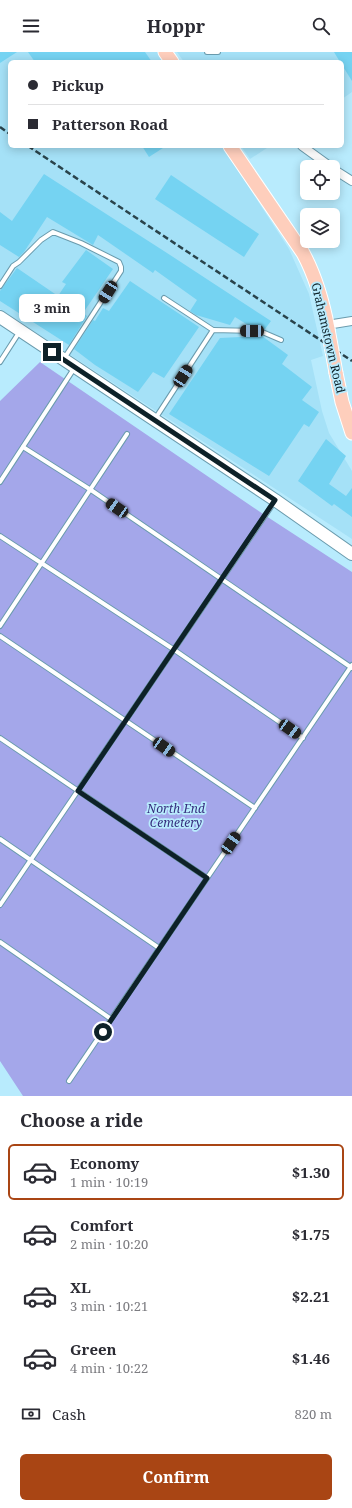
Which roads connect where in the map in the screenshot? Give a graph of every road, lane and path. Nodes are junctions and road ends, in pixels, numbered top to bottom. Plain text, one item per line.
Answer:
1 (207, 52) edge
2 (218, 52) edge
3 (231, 148) edge
4 (305, 148) edge
5 (321, 160) edge
6 (340, 173) edge
7 (352, 181) edge
8 (0, 286) edge
9 (164, 298) dead end
10 (0, 317) edge
11 (352, 321) edge
12 (327, 327) junction
13 (213, 330) junction
14 (20, 331) junction
15 (281, 340) dead end
16 (63, 359) junction
17 (0, 362) edge
18 (75, 367) junction
19 (154, 420) junction
20 (352, 433) edge
21 (127, 434) dead end
22 (23, 447) junction
23 (0, 482) edge
24 (90, 490) junction
25 (275, 500) junction
26 (0, 536) edge
27 (352, 554) edge
28 (43, 563) junction
29 (221, 579) junction
30 (0, 626) edge
31 (0, 636) edge
32 (173, 649) junction
33 (352, 667) edge
34 (125, 720) junction
35 (0, 738) edge
36 (303, 738) junction
37 (78, 791) junction
38 (255, 808) junction
39 (0, 839) edge
40 (32, 860) junction
41 (207, 878) junction
42 (0, 906) edge
43 (0, 942) edge
44 (160, 948) junction
45 (111, 1020) junction
46 (69, 1081) dead end

1 - 2 lane
3 - 12 main road, Grahamstown Road
4 - 5 street
6 - 7 street
8 - 16 lane
9 - 13 lane
10 - 14 street
11 - 12 street
12 - 20 main road, Grahamstown Road, bridge
13 - 15 lane
13 - 19 lane
14 - 16 street
14 - 17 lane
16 - 18 street
18 - 19 street
18 - 22 lane
19 - 25 street
21 - 24 lane
22 - 23 lane
22 - 24 lane
24 - 28 lane
24 - 29 lane
25 - 27 street
25 - 29 lane
26 - 28 lane
28 - 30 lane
28 - 32 lane
29 - 32 lane
29 - 33 lane
31 - 34 lane
32 - 34 lane
32 - 36 lane
33 - 36 lane
34 - 37 lane
34 - 38 lane
35 - 37 lane
36 - 38 lane
37 - 40 lane
37 - 41 lane
38 - 41 lane
39 - 40 lane
40 - 42 lane
40 - 44 lane
41 - 44 lane
43 - 45 lane
44 - 45 lane
45 - 46 lane

